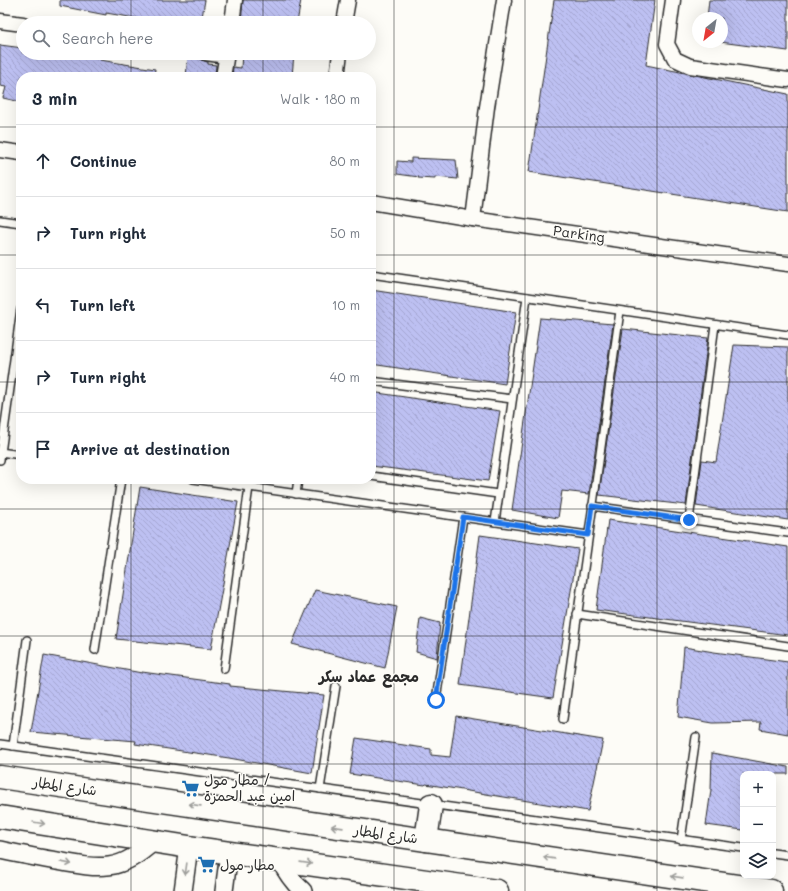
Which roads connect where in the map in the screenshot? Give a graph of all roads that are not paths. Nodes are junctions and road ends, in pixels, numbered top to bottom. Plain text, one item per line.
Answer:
1 (235, 0) edge
2 (348, 0) edge
3 (504, 0) edge
4 (673, 0) edge
5 (233, 16) edge
6 (345, 16) edge
7 (0, 21) edge
8 (16, 23) edge
9 (225, 60) edge
10 (339, 60) edge
11 (224, 72) edge
12 (337, 72) edge
13 (788, 80) edge
14 (0, 150) edge
15 (16, 152) edge
16 (376, 203) edge
17 (473, 219) junction
18 (0, 220) edge
19 (16, 222) edge
20 (788, 264) edge
21 (376, 275) edge
22 (527, 297) junction
23 (620, 311) junction
24 (715, 325) junction
25 (788, 335) edge
26 (16, 345) edge
27 (376, 382) edge
28 (512, 399) junction
29 (1, 452) edge
30 (16, 454) edge
31 (0, 460) edge
32 (376, 477) edge
33 (120, 484) edge
34 (228, 484) edge
35 (297, 484) edge
36 (249, 487) junction
37 (296, 494) junction
38 (498, 494) junction
39 (592, 506) junction
40 (463, 517) junction
41 (689, 520) junction
42 (495, 522) junction
43 (788, 534) edge
44 (588, 535) junction
45 (577, 614) junction
46 (27, 640) dead end
47 (788, 646) edge
48 (95, 650) dead end
49 (224, 669) dead end
50 (336, 686) dead end
51 (436, 700) dead end
52 (562, 719) dead end
53 (696, 737) dead end
54 (0, 744) edge
55 (13, 746) junction
56 (0, 777) edge
57 (320, 789) junction
58 (431, 805) junction
59 (0, 817) edge
60 (426, 840) junction
61 (681, 840) junction
62 (154, 841) junction
63 (189, 847) junction
64 (740, 848) edge
65 (0, 850) edge
66 (229, 853) junction
67 (776, 853) edge
68 (788, 855) edge
69 (280, 860) junction
70 (183, 891) edge
71 (224, 891) edge
72 (303, 891) edge
73 (497, 891) edge
74 (771, 891) edge

1 - 5 street
2 - 6 street
3 - 17 street
4 - 13 street
7 - 8 street
9 - 11 street
10 - 12 street
14 - 15 street
16 - 17 street, Parking
17 - 20 street, Parking
18 - 19 lane
21 - 22 lane
22 - 23 lane
22 - 28 lane
23 - 24 lane
23 - 39 lane
24 - 25 lane
24 - 41 lane
26 - 29 lane
27 - 28 lane
28 - 38 lane
29 - 30 lane
29 - 31 lane
32 - 38 lane
33 - 48 lane
34 - 36 lane
35 - 37 lane
36 - 37 lane
36 - 49 lane
37 - 40 lane
38 - 42 lane
39 - 41 lane
39 - 44 lane
40 - 42 lane
40 - 51 lane
41 - 43 lane
42 - 44 lane
44 - 45 lane
45 - 47 lane
45 - 52 lane
46 - 55 lane
50 - 57 lane
53 - 61 lane
54 - 55 lane
55 - 57 lane
60 -> 56 main road, شارع المطار
57 - 58 lane
58 - 60 main road
58 - 61 lane
59 -> 62 main road
74 -> 60 main road, شارع المطار
61 - 64 lane
62 - 63 main road
65 -> 62 street
63 - 66 main road
63 -> 70 street
66 - 69 main road
66 - 71 street
67 - 68 lane
69 - 72 street
69 -> 73 main road

